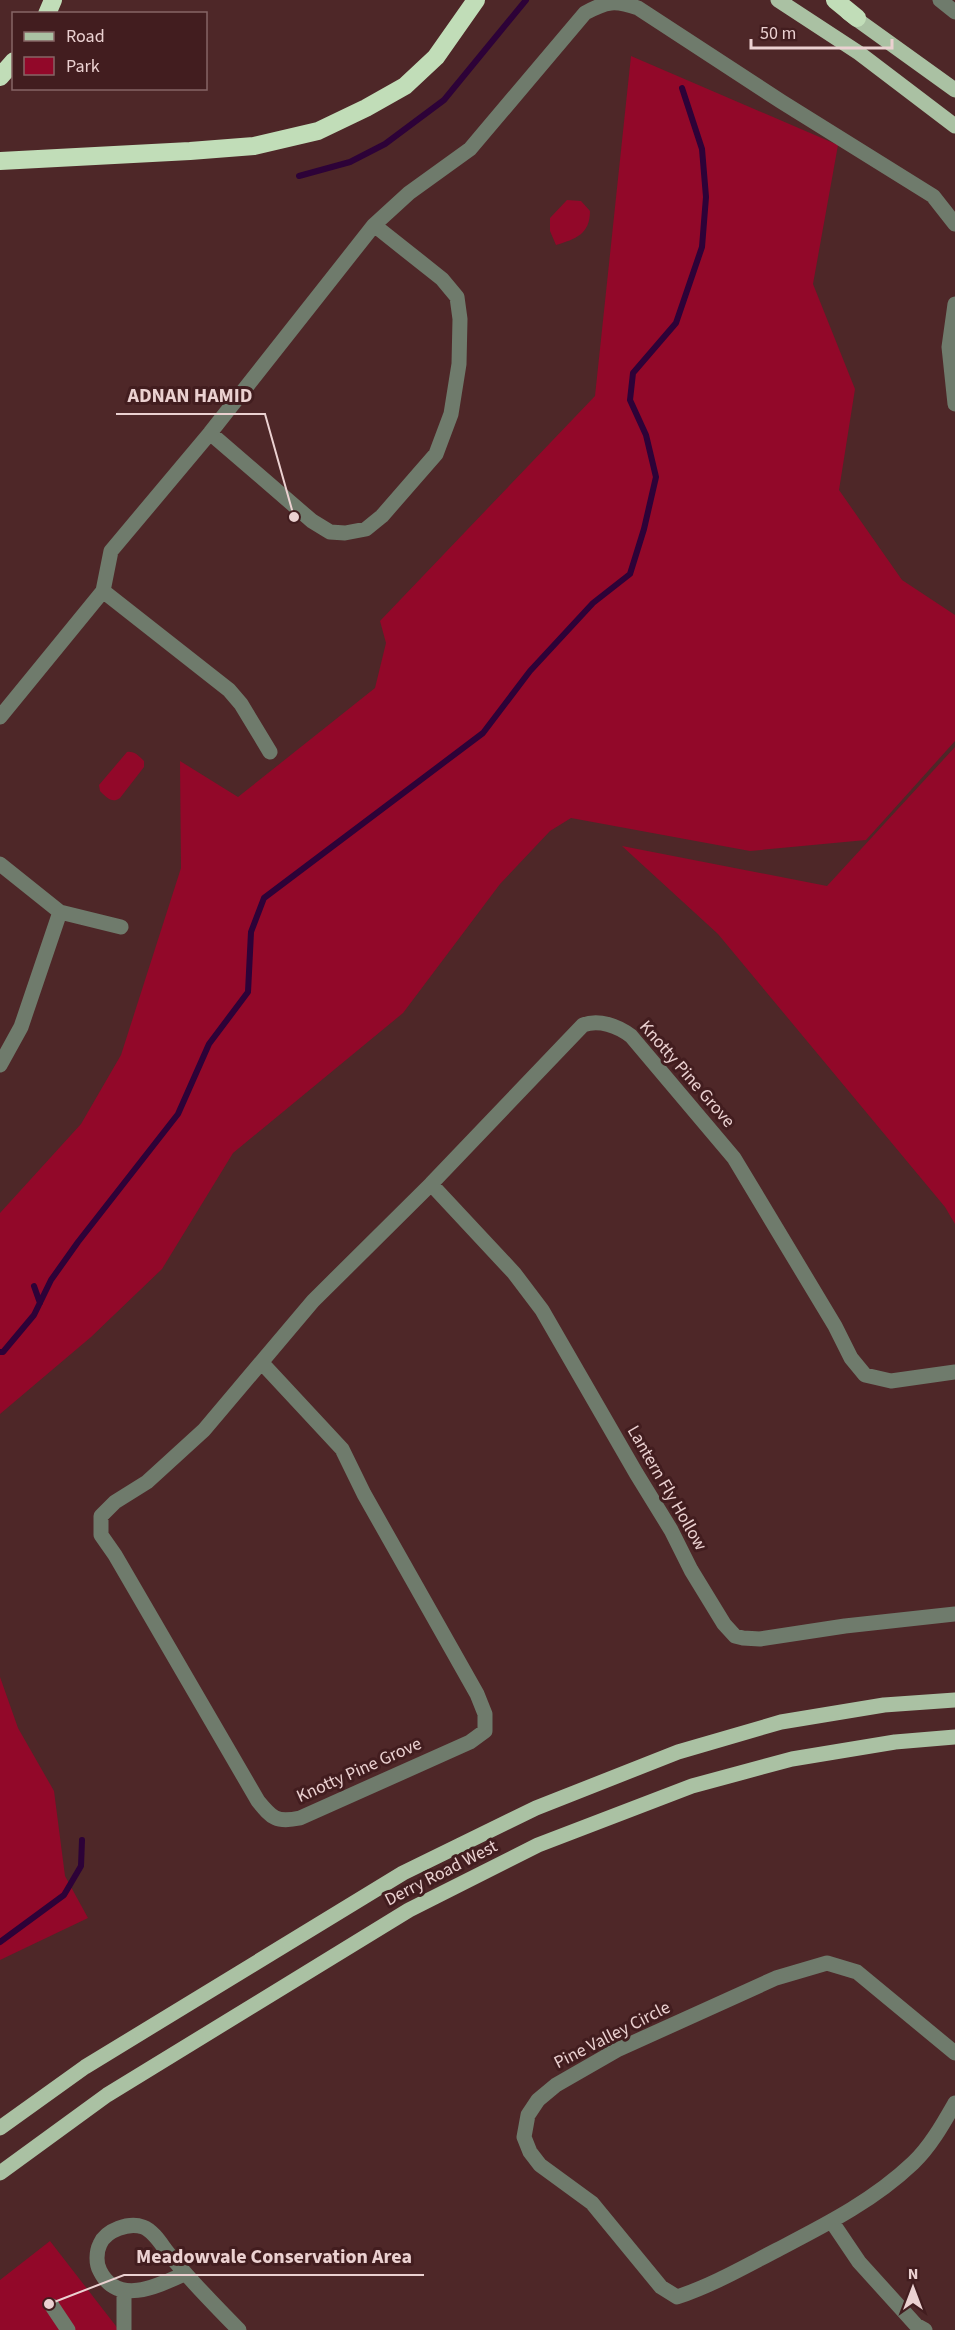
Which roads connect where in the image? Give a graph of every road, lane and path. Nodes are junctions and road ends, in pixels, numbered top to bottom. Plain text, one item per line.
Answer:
1 (476, 0) edge
2 (778, 0) edge
3 (829, 0) edge
4 (835, 0) edge
5 (940, 0) edge
6 (955, 12) edge
7 (857, 18) junction
8 (12, 63) edge
9 (0, 77) edge
10 (955, 90) edge
11 (955, 126) edge
12 (0, 161) edge
13 (955, 224) edge
14 (374, 225) junction
15 (955, 304) edge
16 (955, 404) edge
17 (210, 433) junction
18 (103, 591) junction
19 (0, 717) edge
20 (270, 752) dead end
21 (0, 864) edge
22 (60, 912) junction
23 (121, 927) dead end
24 (0, 1065) edge
25 (431, 1184) junction
26 (262, 1362) junction
27 (955, 1372) edge
28 (955, 1614) edge
29 (955, 1700) edge
30 (955, 1737) edge
31 (955, 2053) edge
32 (955, 2103) edge
33 (0, 2128) edge
34 (0, 2173) edge
35 (832, 2222) junction
36 (184, 2274) junction
37 (124, 2290) junction
38 (52, 2306) dead end
39 (68, 2330) edge
40 (124, 2330) edge
41 (239, 2330) edge
42 (925, 2330) edge

1 - 12 highway
2 - 11 main road
3 - 7 main road
4 - 7 highway
5 - 6 street
7 - 10 main road
8 - 9 highway
13 - 14 street
14 - 17 street
14 - 17 street
15 - 16 street
17 - 18 street
18 - 19 street
18 - 20 street
21 - 22 street
22 - 23 street
22 - 24 street
25 - 26 street, Knotty Pine Grove
25 - 27 street, Knotty Pine Grove
25 - 28 street, Lantern Fly Hollow
26 - 26 street, Knotty Pine Grove
29 - 33 main road, Derry Road West
30 - 34 main road, Derry Road West
31 - 35 street, Pine Valley Circle
32 - 35 street, Pine Valley Circle
35 - 42 street
36 - 37 street
36 - 37 street
36 - 41 street
37 - 40 street
38 - 39 street

